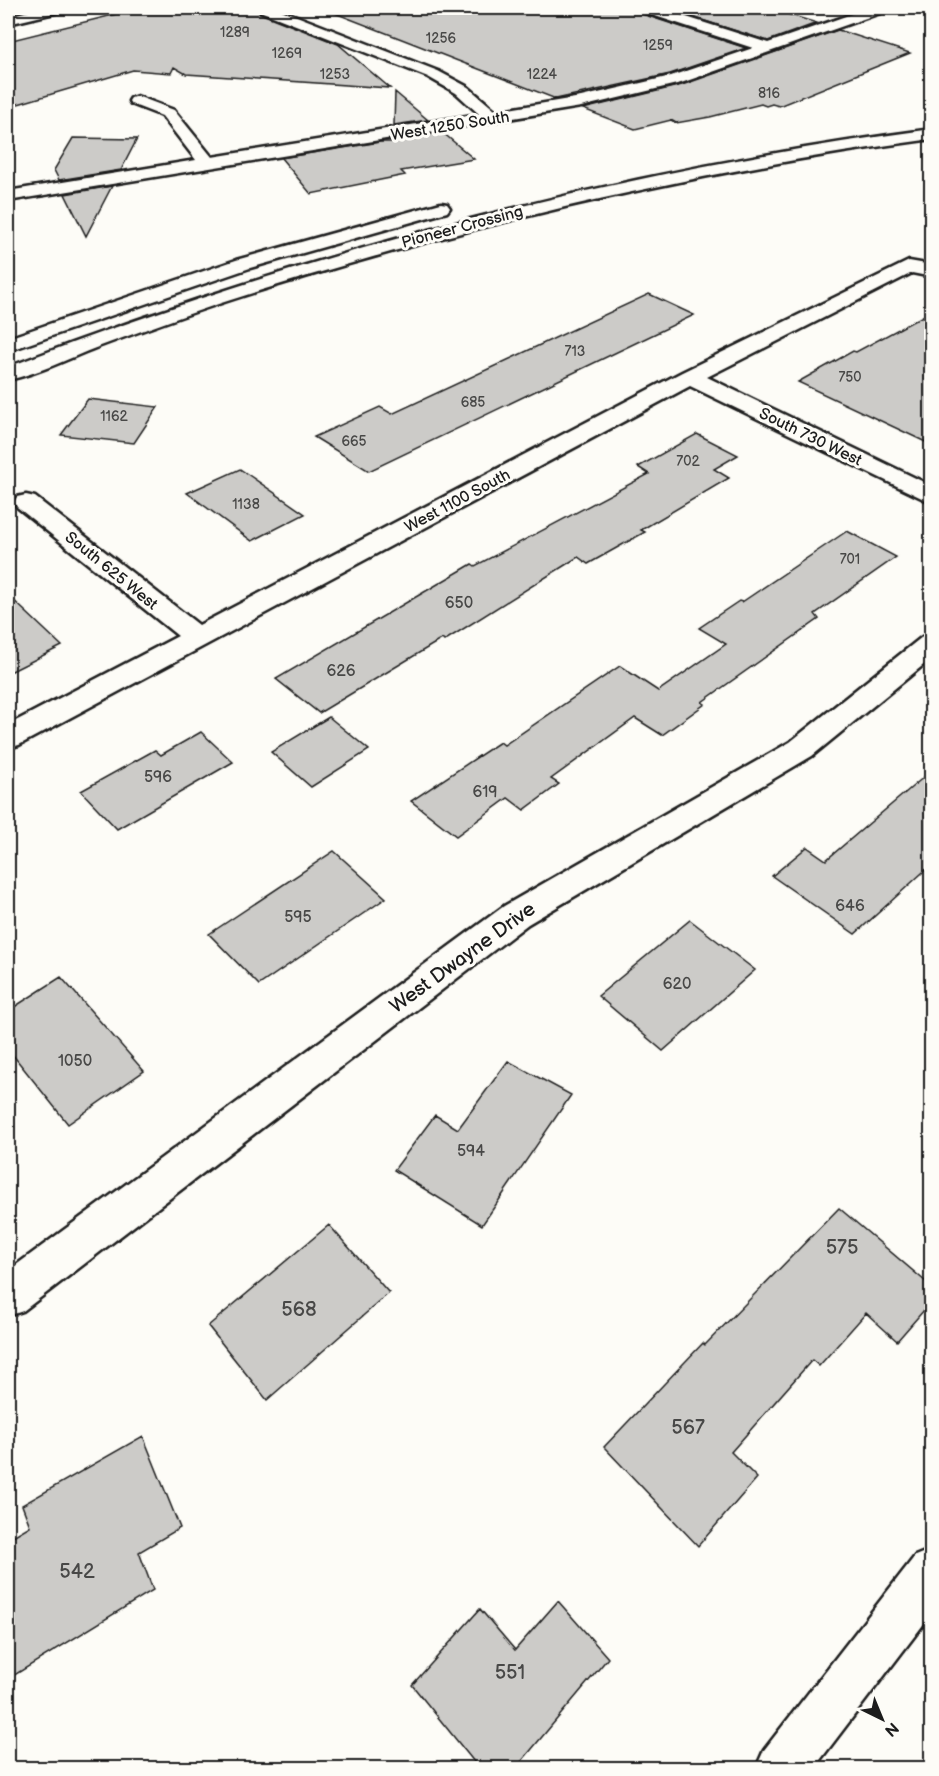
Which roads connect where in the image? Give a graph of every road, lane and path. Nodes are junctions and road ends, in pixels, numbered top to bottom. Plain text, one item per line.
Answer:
1 (58, 8) edge
2 (265, 8) edge
3 (645, 8) edge
4 (880, 8) edge
5 (8, 21) edge
6 (769, 48) junction
7 (137, 101) dead end
8 (494, 117) junction
9 (932, 134) edge
10 (208, 164) junction
11 (8, 196) edge
12 (456, 204) dead end
13 (920, 269) edge
14 (8, 345) edge
15 (8, 374) edge
16 (690, 377) junction
17 (932, 496) edge
18 (26, 502) dead end
19 (197, 638) junction
20 (932, 643) edge
21 (8, 738) edge
22 (8, 1296) edge
23 (932, 1574) edge
24 (782, 1768) edge

1 - 5 main road
2 - 8 main road
3 - 6 main road
4 - 6 main road, West 1250 South
6 - 8 main road, West 1250 South
7 - 10 main road
8 - 10 main road, West 1250 South
9 - 15 main road, Pioneer Crossing
10 - 11 main road, West 1250 South
12 - 14 main road, Pioneer Crossing
13 - 16 main road, West 1100 South
16 - 17 main road, South 730 West
16 - 19 main road, West 1100 South
18 - 19 main road, South 625 West
19 - 21 main road, West 1100 South
20 - 22 main road, West Dwayne Drive
23 - 24 main road

